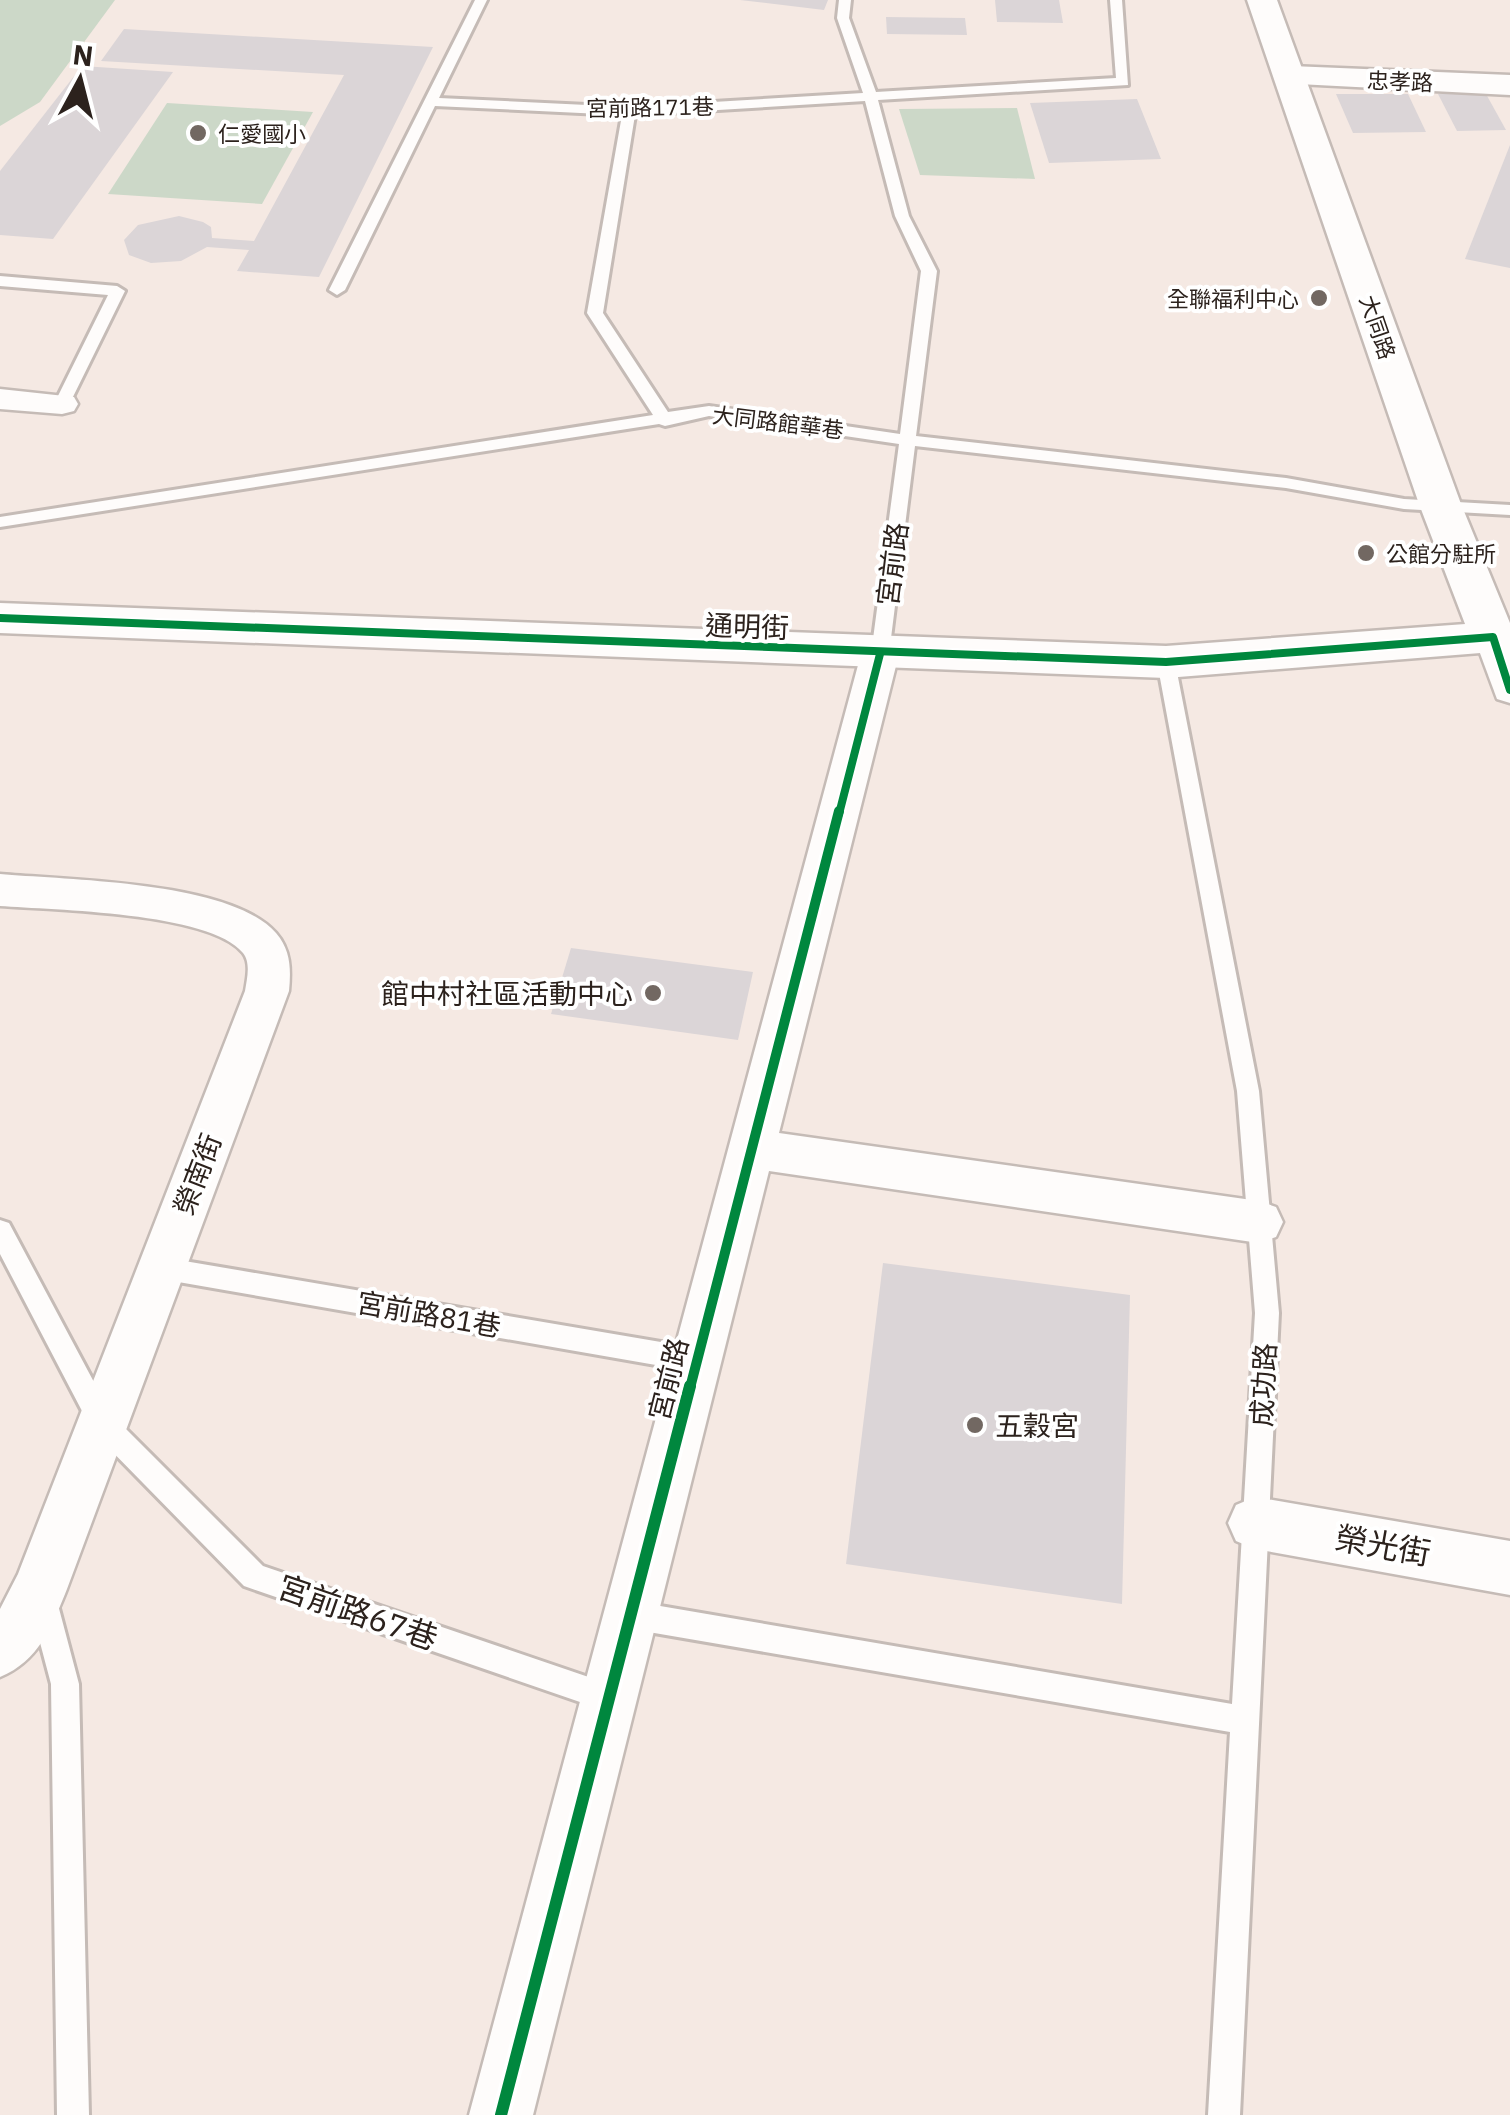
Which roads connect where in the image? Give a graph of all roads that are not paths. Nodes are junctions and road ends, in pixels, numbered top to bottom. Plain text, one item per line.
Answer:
1 (481, 0) edge
2 (846, 0) edge
3 (1116, 0) edge
4 (1262, 0) edge
5 (1291, 76) junction
6 (1510, 84) edge
7 (870, 95) junction
8 (430, 102) junction
9 (629, 112) junction
10 (0, 281) edge
11 (338, 290) dead end
12 (0, 399) edge
13 (62, 404) joint
14 (664, 420) junction
15 (908, 440) junction
16 (1440, 504) junction
17 (1510, 510) edge
18 (0, 522) edge
19 (0, 618) edge
20 (1501, 637) edge
21 (880, 654) junction
22 (1166, 662) junction
23 (1510, 690) edge
24 (0, 890) edge
25 (751, 1149) junction
26 (1259, 1222) junction
27 (0, 1230) edge
28 (8, 1259) edge
29 (161, 1268) junction
30 (696, 1360) junction
31 (102, 1423) junction
32 (1255, 1523) junction
33 (1510, 1568) edge
34 (40, 1589) junction
35 (630, 1616) junction
36 (0, 1649) edge
37 (610, 1698) junction
38 (1244, 1720) junction
39 (73, 2115) edge
40 (501, 2115) edge
41 (1224, 2115) edge

1 - 8 lane
2 - 7 lane, 宮前路
3 - 7 lane, 宮前路171巷
4 - 5 street, 大同路
5 - 6 street, 忠孝路
5 - 16 street, 大同路
7 - 9 lane, 宮前路171巷
7 - 15 lane, 宮前路
8 - 9 lane, 宮前路171巷
8 - 11 lane
9 - 14 lane
10 - 13 lane
12 - 13 street
14 - 15 lane, 大同路館華巷
14 - 18 lane, 大同路館華巷
15 - 16 lane, 大同路館華巷
15 - 21 lane, 宮前路
16 - 17 lane, 大同路館華巷
16 - 20 street, 大同路
19 - 21 street, 通明街
20 - 22 street, 通明街
20 - 23 street
21 - 22 street, 通明街
21 - 25 street, 宮前路
22 - 26 lane, 成功路
24 - 29 street, 榮南街
25 - 26 street
25 - 30 street, 宮前路
26 - 32 lane, 成功路
27 - 28 lane, 宮前路67巷
28 - 31 lane, 宮前路67巷
29 - 30 lane, 宮前路81巷
29 - 31 street, 榮南街
30 - 35 street, 宮前路
31 - 34 street, 榮南街
31 - 37 lane, 宮前路67巷
32 - 33 street, 榮光街
32 - 38 lane, 成功路
34 - 36 street, 榮南街
34 - 39 lane
35 - 37 street, 宮前路
35 - 38 lane
37 - 40 street, 宮前路
38 - 41 lane, 成功路

